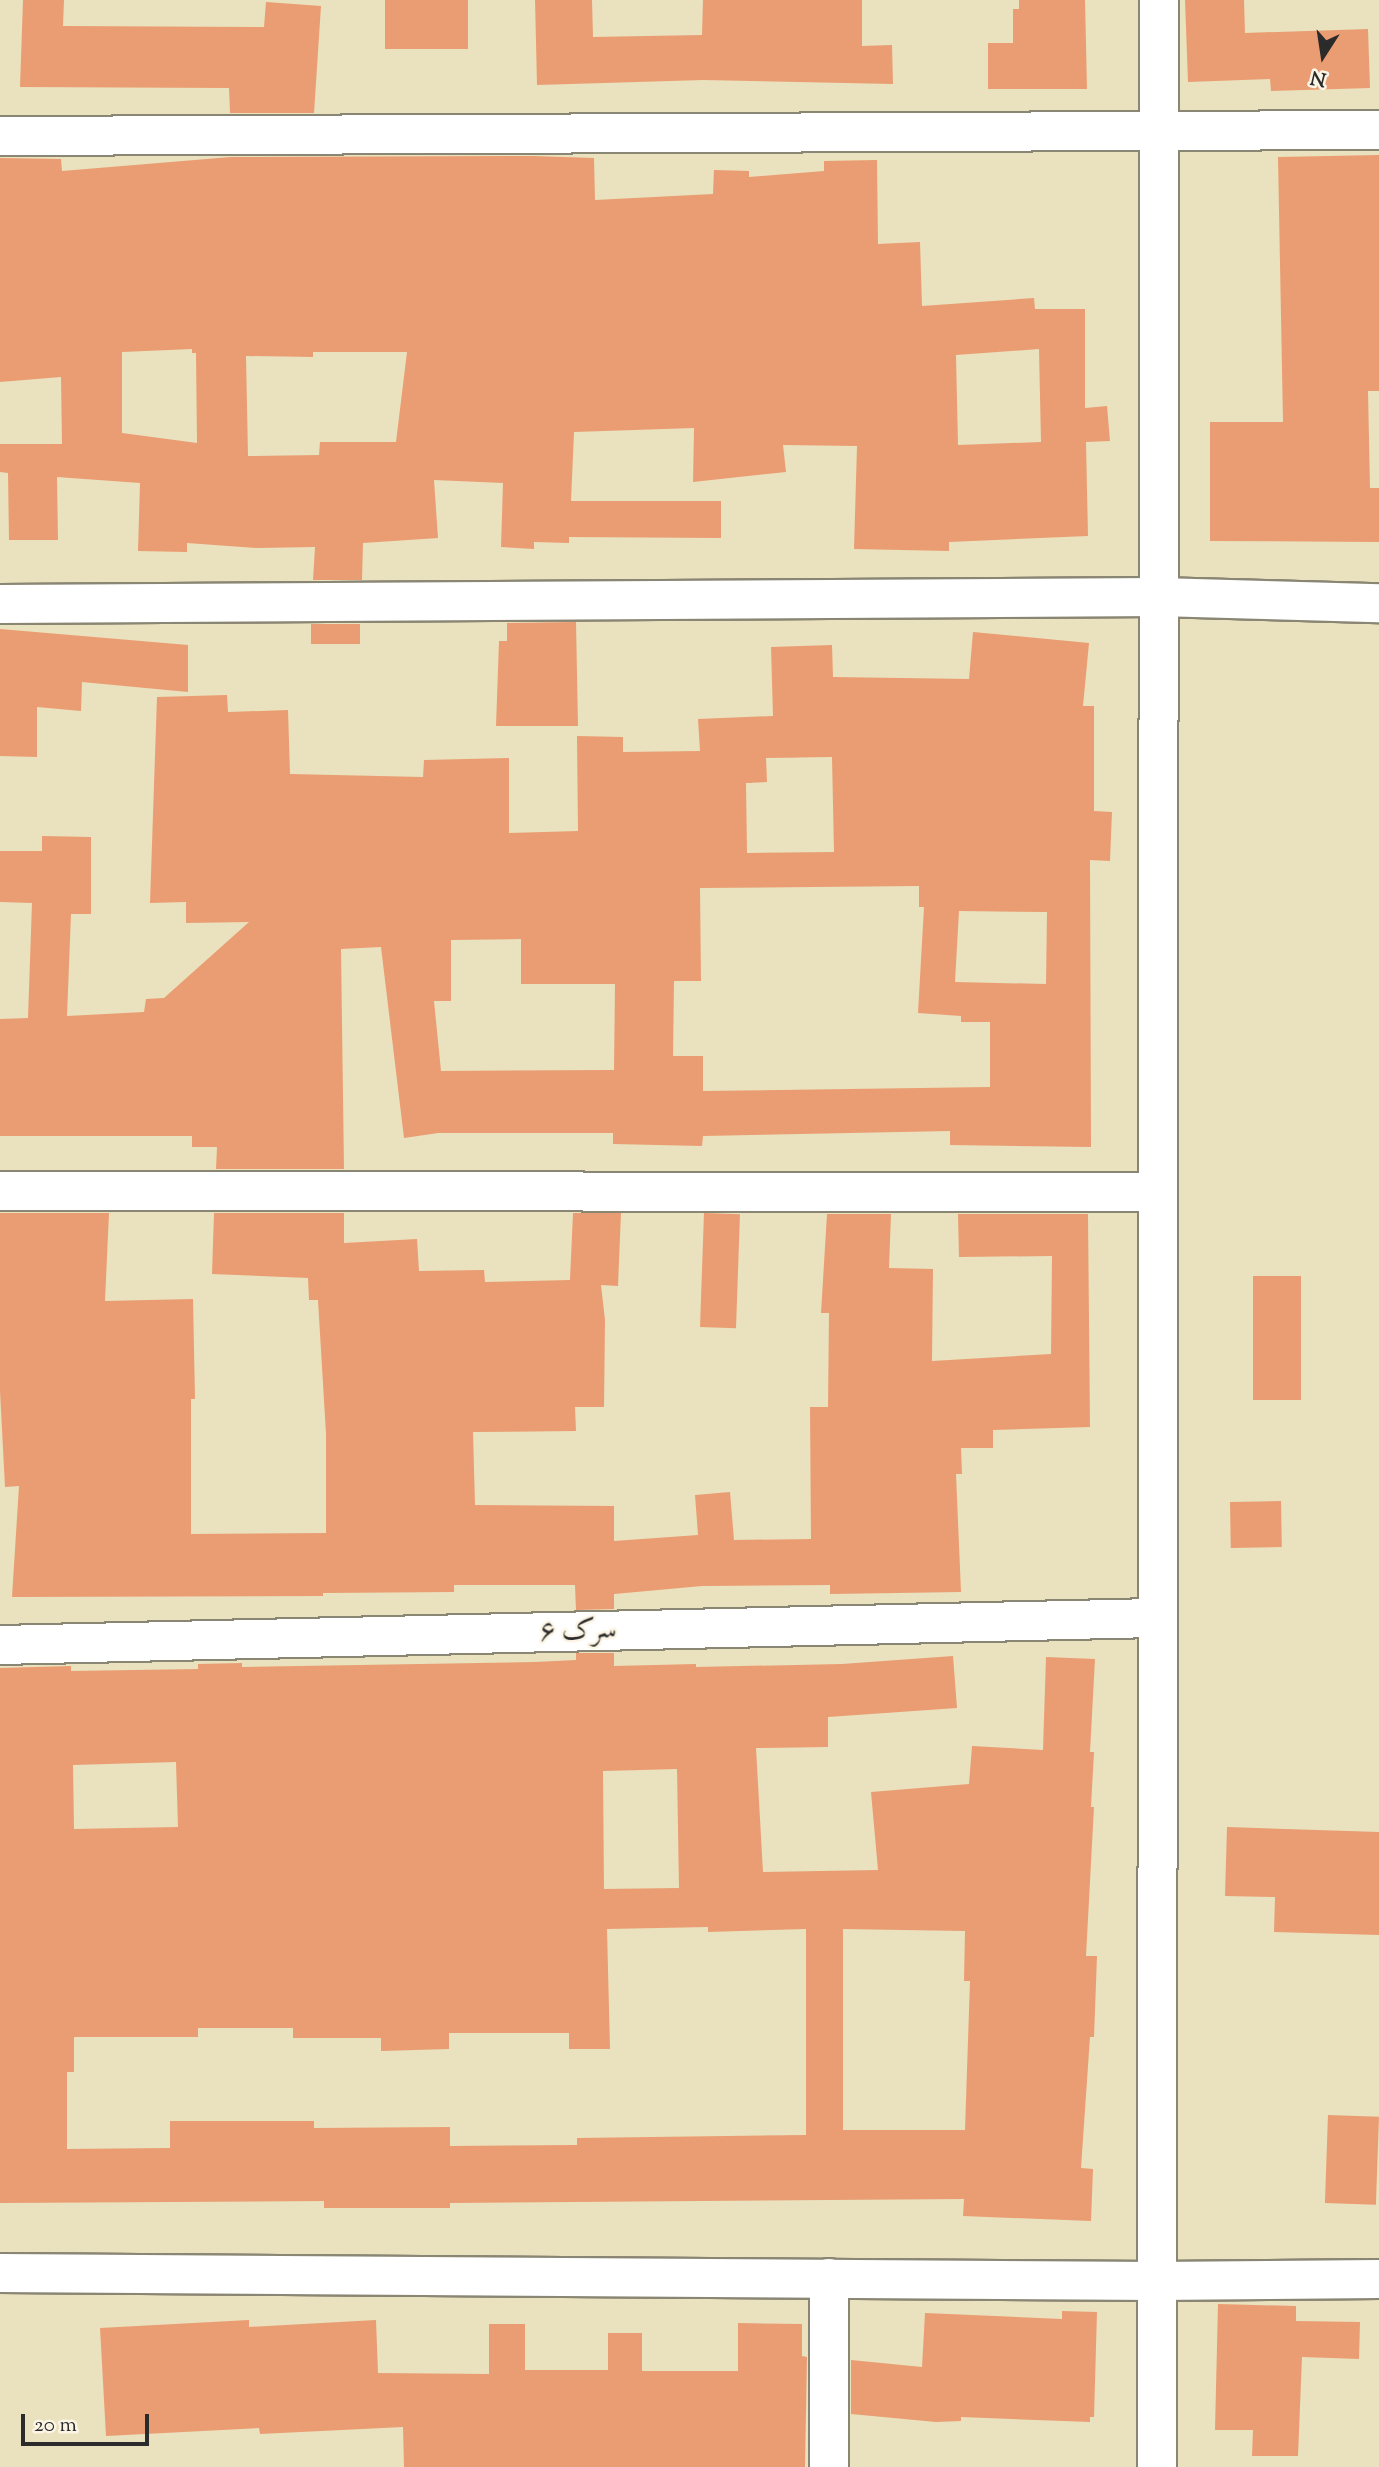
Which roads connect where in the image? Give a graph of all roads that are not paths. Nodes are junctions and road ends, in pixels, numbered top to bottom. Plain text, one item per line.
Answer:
1 (1159, 0) edge
2 (1379, 130) edge
3 (1159, 131) junction
4 (0, 136) edge
5 (1158, 597) junction
6 (1379, 603) edge
7 (0, 604) edge
8 (0, 1191) edge
9 (1158, 1192) junction
10 (1155, 1618) junction
11 (0, 1645) edge
12 (0, 2273) edge
13 (829, 2278) junction
14 (1379, 2279) edge
15 (1157, 2281) junction
16 (829, 2467) edge
17 (1157, 2467) edge

1 - 3 street
2 - 3 street
3 - 4 street
3 - 5 street
5 - 6 street
5 - 7 street
5 - 9 street
8 - 9 street
9 - 10 street
10 - 11 street, سرک ۶
10 - 15 street
12 - 13 street
13 - 15 street
13 - 16 street
14 - 15 street
15 - 17 street

